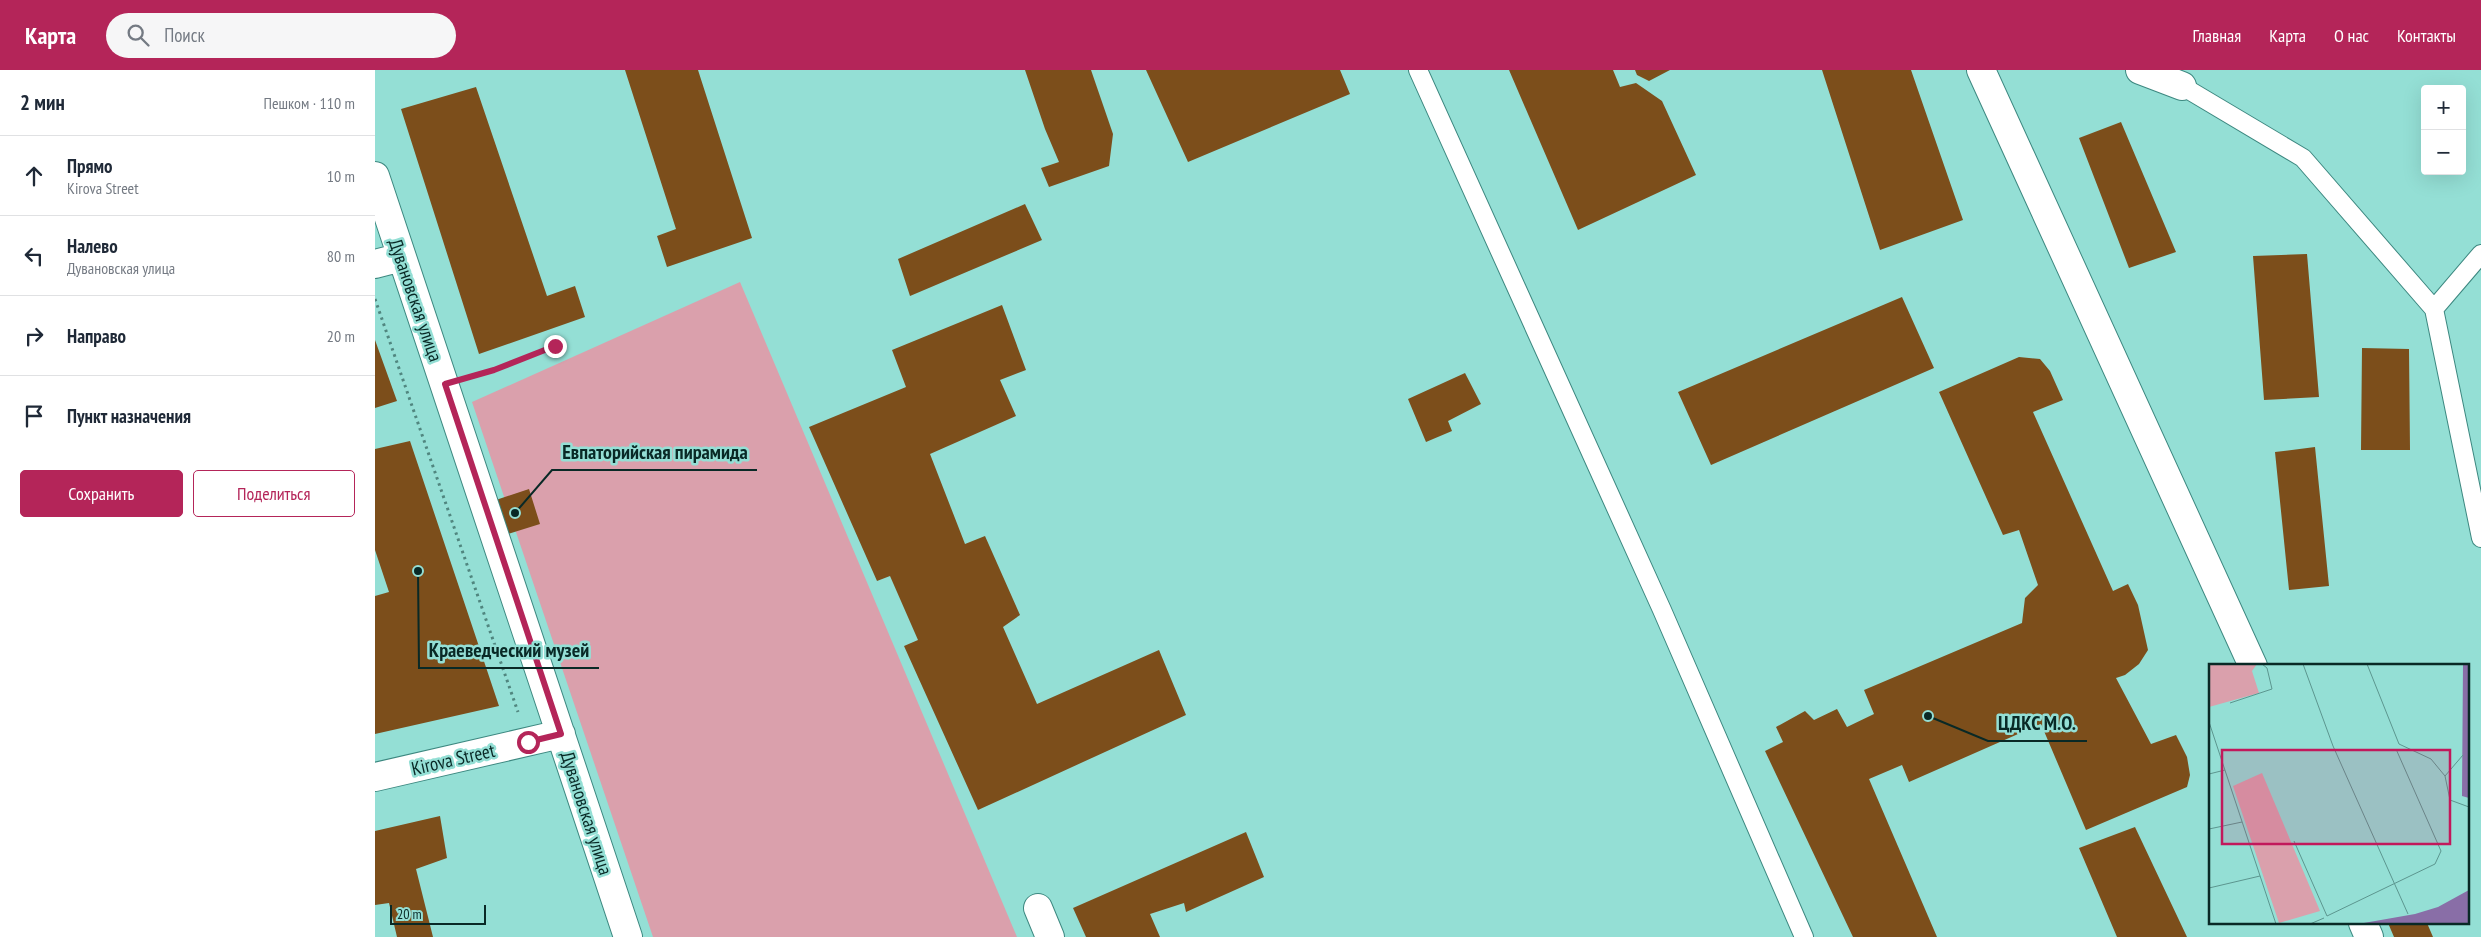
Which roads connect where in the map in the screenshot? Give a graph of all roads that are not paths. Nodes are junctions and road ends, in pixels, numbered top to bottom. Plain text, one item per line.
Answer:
1 (1418, 70) edge
2 (1981, 70) edge
3 (2140, 70) edge
4 (2182, 86) joint
5 (375, 176) edge
6 (2481, 254) edge
7 (402, 257) junction
8 (375, 264) edge
9 (2434, 309) junction
10 (2481, 538) edge
11 (2252, 664) edge
12 (561, 734) junction
13 (375, 777) edge
14 (1038, 908) dead end
15 (2363, 924) edge
16 (628, 937) edge
17 (1050, 937) edge
18 (1804, 937) edge
19 (2369, 937) edge

1 - 18 lane
2 - 11 street
3 - 4 street
4 - 9 lane
5 - 7 street, Дувановская улица
6 - 9 lane
7 - 8 street
7 - 12 street, Дувановская улица
9 - 10 lane
12 - 13 street, Kirova Street
12 - 16 street, Дувановская улица
14 - 17 street
15 - 19 street

